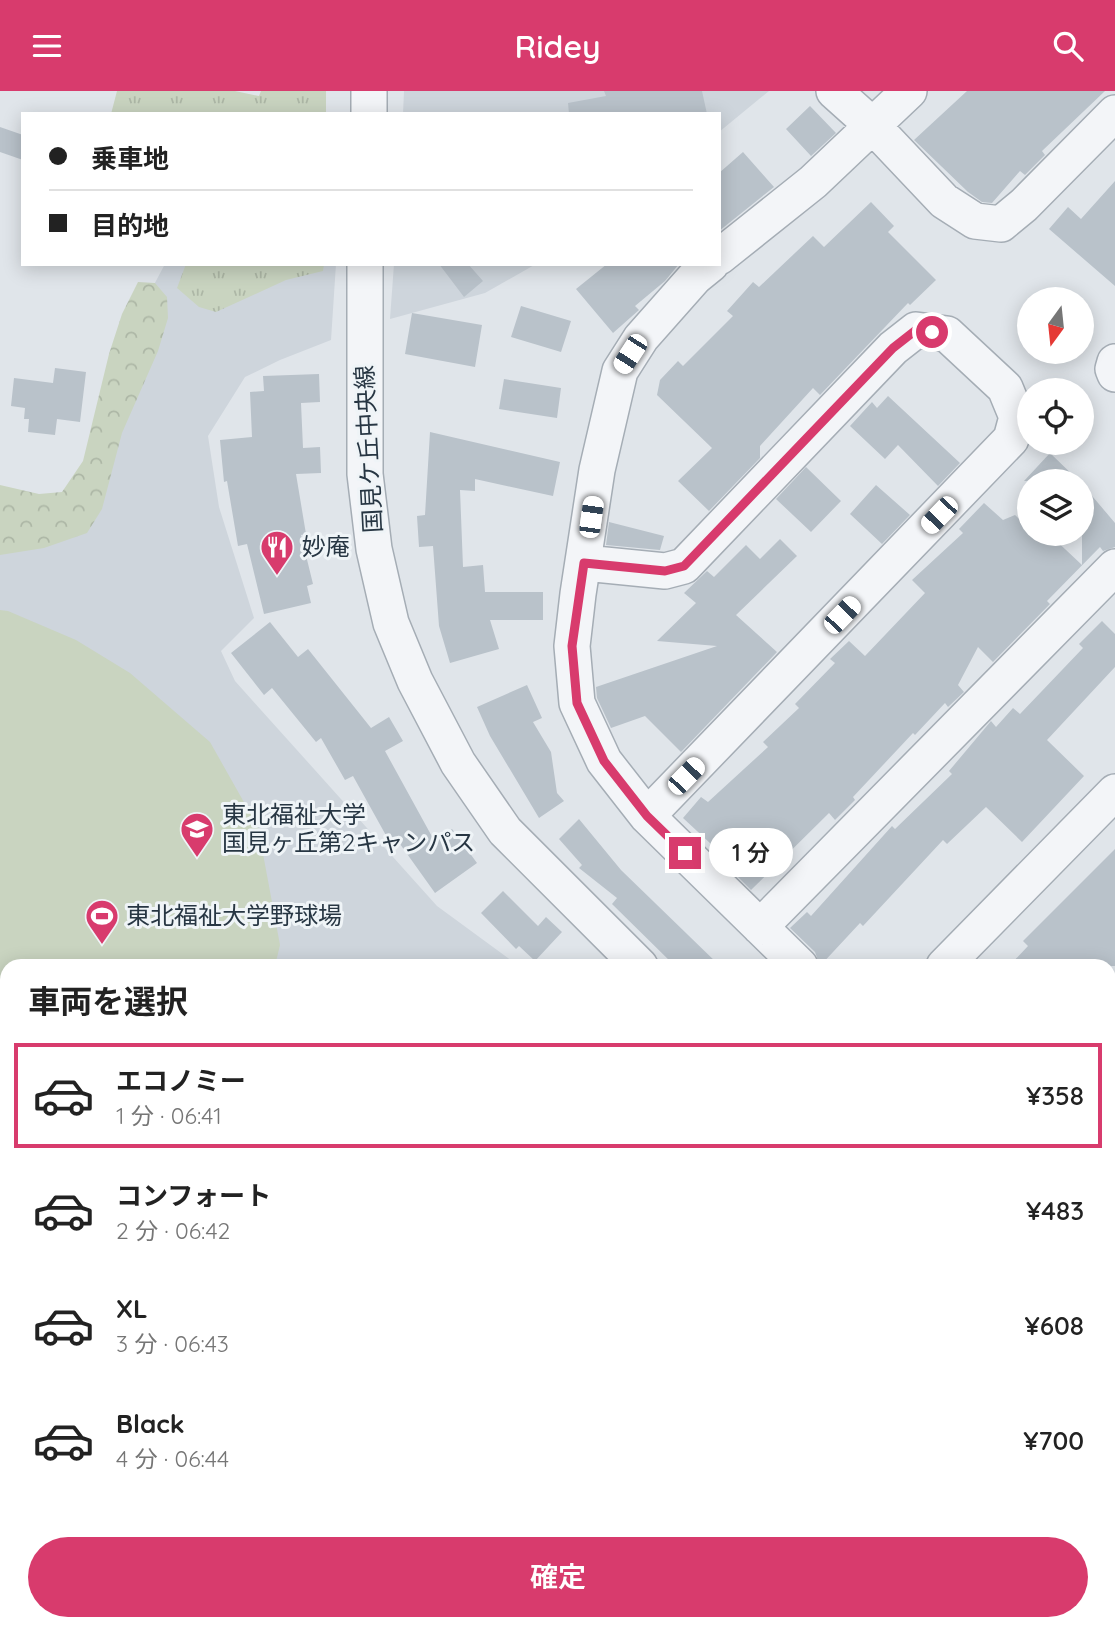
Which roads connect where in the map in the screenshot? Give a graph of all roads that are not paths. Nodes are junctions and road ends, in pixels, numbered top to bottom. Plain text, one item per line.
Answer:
1 (369, 91) edge
2 (834, 91) edge
3 (909, 91) edge
4 (369, 112) edge
5 (1115, 113) edge
6 (873, 126) junction
7 (721, 255) edge
8 (365, 266) edge
9 (709, 266) edge
10 (1115, 362) edge
11 (1115, 374) edge
12 (584, 563) junction
13 (1115, 567) edge
14 (1115, 792) edge
15 (647, 816) junction
16 (760, 927) junction
17 (632, 959) edge
18 (793, 959) edge
19 (951, 959) edge

1 - 4 street
2 - 6 street
3 - 6 street
5 - 6 street
6 - 7 street
8 - 17 street, 国見ケ丘中央線
9 - 12 street
10 - 11 street
12 - 15 street
12 - 15 street
13 - 16 street
14 - 19 street
15 - 16 street
16 - 18 street

